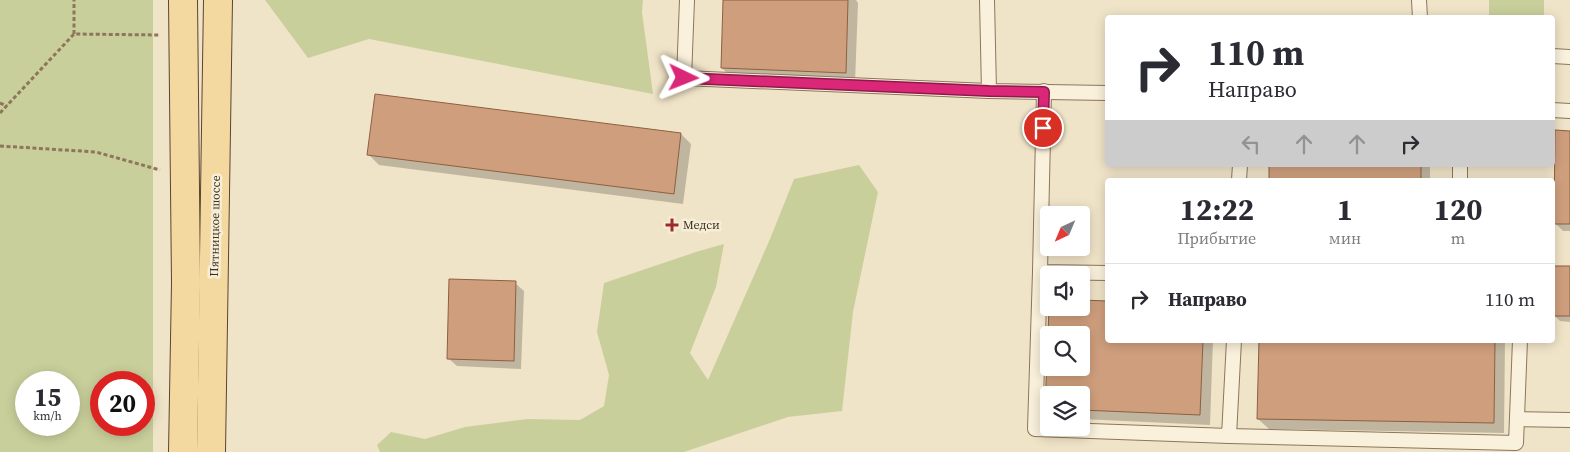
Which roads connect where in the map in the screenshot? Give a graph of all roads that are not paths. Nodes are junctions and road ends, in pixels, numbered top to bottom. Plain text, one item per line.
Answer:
1 (183, 0) edge
2 (218, 0) edge
3 (687, 0) edge
4 (987, 0) edge
5 (1419, 0) edge
6 (1420, 15) edge
7 (1555, 56) edge
8 (1570, 57) edge
9 (989, 91) junction
10 (1044, 92) junction
11 (1105, 93) edge
12 (1555, 110) edge
13 (1570, 110) edge
14 (1040, 266) edge
15 (1040, 272) edge
16 (1090, 273) edge
17 (1105, 273) edge
18 (1234, 343) edge
19 (1520, 343) edge
20 (1517, 419) junction
21 (1570, 420) edge
22 (1229, 436) junction
23 (183, 452) edge
24 (211, 452) edge

1 - 23 main road
2 - 24 main road, Пятницкое шоссе
3 - 9 lane
4 - 9 lane
5 - 6 lane
7 - 8 lane
9 - 10 lane
10 - 11 lane
10 - 14 lane
12 - 13 lane
15 - 22 lane
16 - 17 lane
18 - 22 lane
19 - 20 lane
20 - 21 lane
20 - 22 lane

